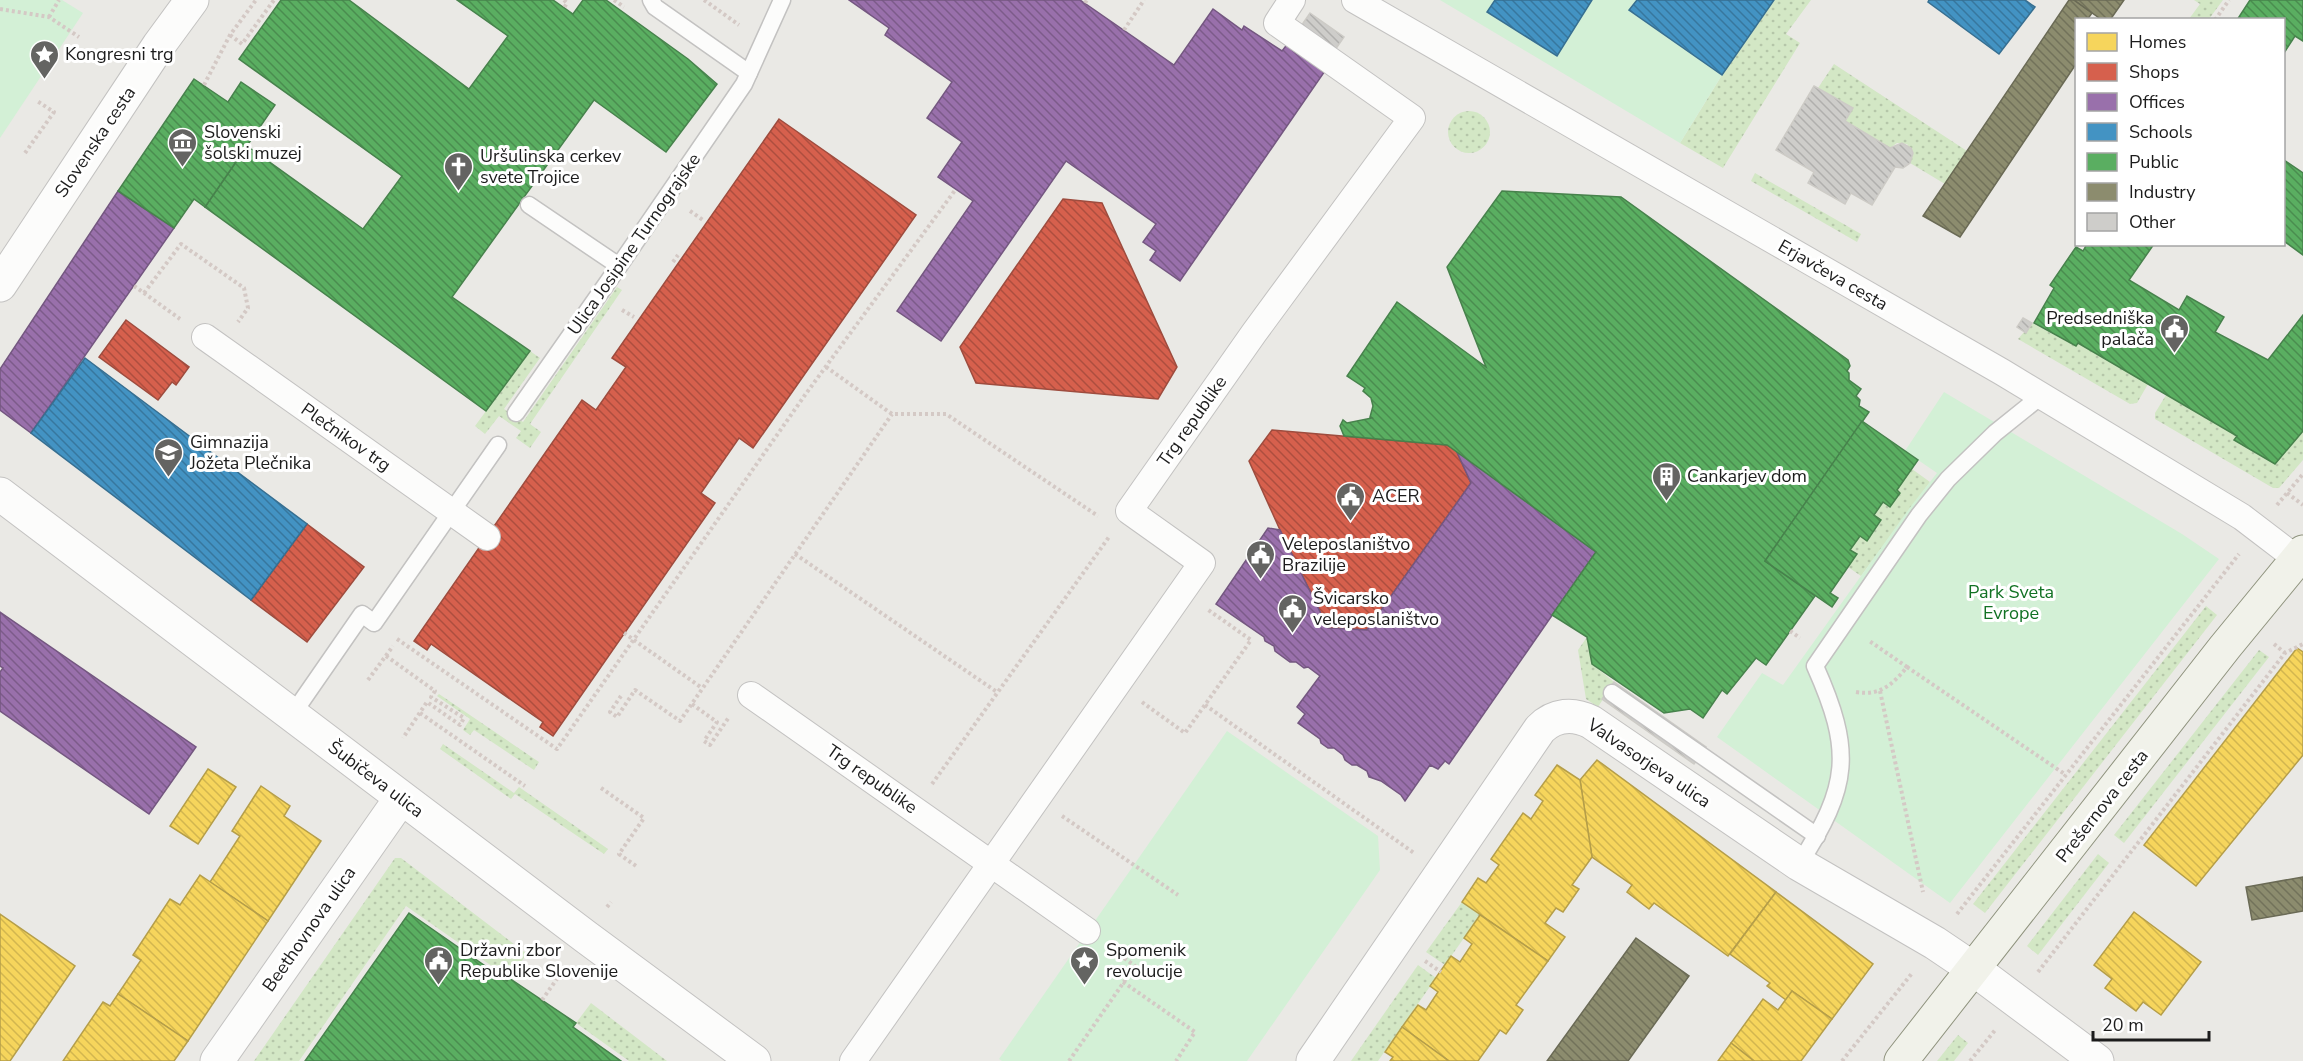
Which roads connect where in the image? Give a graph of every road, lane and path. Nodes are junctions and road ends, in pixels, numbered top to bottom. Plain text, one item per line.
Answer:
1 (59, 0) edge
2 (192, 0) edge
3 (256, 0) edge
4 (274, 0) edge
5 (564, 0) edge
6 (651, 0) edge
7 (704, 0) edge
8 (782, 0) edge
9 (1144, 0) edge
10 (1292, 0) edge
11 (1355, 0) edge
12 (2229, 0) edge
13 (564, 8) dead end
14 (0, 9) edge
15 (266, 11) junction
16 (271, 15) dead end
17 (49, 17) junction
18 (2216, 18) edge
19 (740, 25) dead end
20 (1124, 30) dead end
21 (230, 35) junction
22 (79, 37) dead end
23 (749, 73) junction
24 (204, 85) dead end
25 (37, 101) dead end
26 (25, 153) dead end
27 (956, 189) dead end
28 (529, 205) dead end
29 (678, 255) dead end
30 (673, 262) dead end
31 (620, 266) junction
32 (0, 285) edge
33 (134, 286) dead end
34 (144, 293) junction
35 (152, 300) dead end
36 (213, 342) joint
37 (826, 367) junction
38 (2041, 396) junction
39 (516, 413) dead end
40 (892, 414) junction
41 (498, 445) dead end
42 (2303, 474) edge
43 (2287, 493) junction
44 (0, 494) edge
45 (2278, 505) dead end
46 (2303, 505) edge
47 (451, 512) junction
48 (1106, 522) dead end
49 (487, 537) dead end
50 (1101, 549) dead end
51 (2242, 550) dead end
52 (795, 554) junction
53 (2301, 558) edge
54 (1182, 592) junction
55 (374, 623) junction
56 (624, 633) dead end
57 (398, 639) junction
58 (634, 639) junction
59 (1869, 641) dead end
60 (2273, 643) dead end
61 (2303, 644) edge
62 (2285, 653) junction
63 (386, 656) junction
64 (1907, 667) junction
65 (368, 680) dead end
66 (1117, 684) junction
67 (702, 688) junction
68 (1847, 690) dead end
69 (1880, 692) junction
70 (998, 693) junction
71 (1612, 693) dead end
72 (621, 696) dead end
73 (758, 699) joint
74 (692, 704) junction
75 (1205, 705) junction
76 (420, 713) junction
77 (292, 715) junction
78 (403, 738) dead end
79 (2066, 775) junction
80 (525, 786) dead end
81 (601, 788) dead end
82 (401, 798) junction
83 (1037, 799) junction
84 (914, 809) junction
85 (1817, 836) junction
86 (992, 863) junction
87 (1799, 864) junction
88 (636, 866) dead end
89 (1441, 873) junction
90 (1923, 893) dead end
91 (1178, 895) dead end
92 (612, 902) dead end
93 (607, 907) dead end
94 (1955, 917) dead end
95 (1087, 931) joint
96 (564, 969) dead end
97 (1914, 970) dead end
98 (1975, 970) junction
99 (2033, 979) dead end
100 (1123, 982) junction
101 (542, 1000) dead end
102 (2000, 1024) dead end
103 (217, 1061) edge
104 (754, 1061) edge
105 (853, 1061) edge
106 (1069, 1061) edge
107 (1176, 1061) edge
108 (1313, 1061) edge
109 (1843, 1061) edge
110 (1901, 1061) edge
111 (1970, 1061) edge
112 (2097, 1061) edge

1 - 17 path
2 - 32 street, Slovenska cesta
3 - 21 path
4 - 15 path
5 - 13 path
6 - 23 lane
7 - 19 path
8 - 23 lane, Ulica Josipine Turnograjske
9 - 20 path
10 - 54 street, Trg republike
11 - 38 street, Erjavčeva cesta
12 - 18 path
14 - 17 path
15 - 16 path
15 - 21 path
17 - 22 path
21 - 24 path
23 - 31 lane, Ulica Josipine Turnograjske
25 - 26 path
27 - 37 path
28 - 31 lane
29 - 30 path
31 - 39 lane, Ulica Josipine Turnograjske
33 - 34 path
34 - 35 path
34 - 36 path
36 - 47 street, Plečnikov trg
37 - 40 path
37 - 58 path
38 - 53 street, Erjavčeva cesta
38 - 85 lane
40 - 48 path
40 - 52 path
41 - 47 lane
42 - 43 path
43 - 45 path
43 - 46 path
44 - 77 street, Šubičeva ulica
47 - 49 street, Plečnikov trg
47 - 55 lane
50 - 70 path
51 - 79 path
52 - 67 path
52 - 70 path
53 - 98 main road, Prešernova cesta
54 - 66 street, Trg republike
54 - 75 path
55 - 57 path
55 - 77 lane
56 - 58 path
57 - 58 path
57 - 63 path
58 - 67 path
59 - 64 path
60 - 62 path
61 - 62 path
62 - 99 path
63 - 65 path
63 - 76 path
64 - 69 path
64 - 79 path
66 - 75 path
66 - 83 street, Trg republike
67 - 74 path
68 - 69 path
69 - 90 path
70 - 84 path
71 - 85 lane
72 - 74 path
73 - 74 path
73 - 84 street, Trg republike
75 - 89 path
76 - 78 path
76 - 80 path
77 - 82 street, Šubičeva ulica
79 - 94 path
81 - 88 path
82 - 103 street, Beethovnova ulica
82 - 104 street, Šubičeva ulica
83 - 86 street, Trg republike
83 - 91 path
84 - 86 street, Trg republike
85 - 87 lane
86 - 95 street, Trg republike
86 - 105 street, Trg republike
87 - 89 street, Valvasorjeva ulica
87 - 98 street, Valvasorjeva ulica
89 - 108 street, Valvasorjeva ulica
92 - 93 path
95 - 100 path
96 - 101 path
97 - 109 path
98 - 110 main road, Prešernova cesta
98 - 112 street, Valvasorjeva ulica
100 - 106 path
100 - 107 path
102 - 111 path

